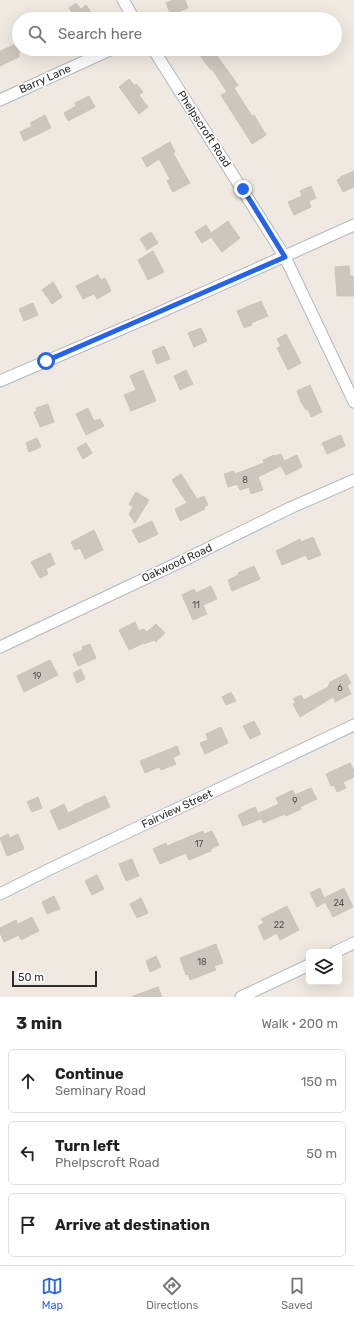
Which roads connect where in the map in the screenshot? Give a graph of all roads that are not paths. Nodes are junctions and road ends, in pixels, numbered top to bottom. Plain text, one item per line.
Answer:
1 (122, 0) edge
2 (130, 12) edge
3 (97, 56) edge
4 (157, 56) edge
5 (0, 100) edge
6 (354, 225) edge
7 (285, 257) junction
8 (0, 381) edge
9 (354, 402) edge
10 (354, 480) edge
11 (0, 648) edge
12 (354, 725) edge
13 (0, 894) edge
14 (354, 943) edge
15 (341, 949) edge
16 (306, 966) edge
17 (240, 997) edge

1 - 2 street
3 - 5 street, Barry Lane
4 - 7 street, Phelpscroft Road
6 - 7 street
7 - 8 street
7 - 9 street, Phelpscroft Road
10 - 11 street, Oakwood Road
12 - 13 street, Fairview Street
14 - 15 street
16 - 17 street

